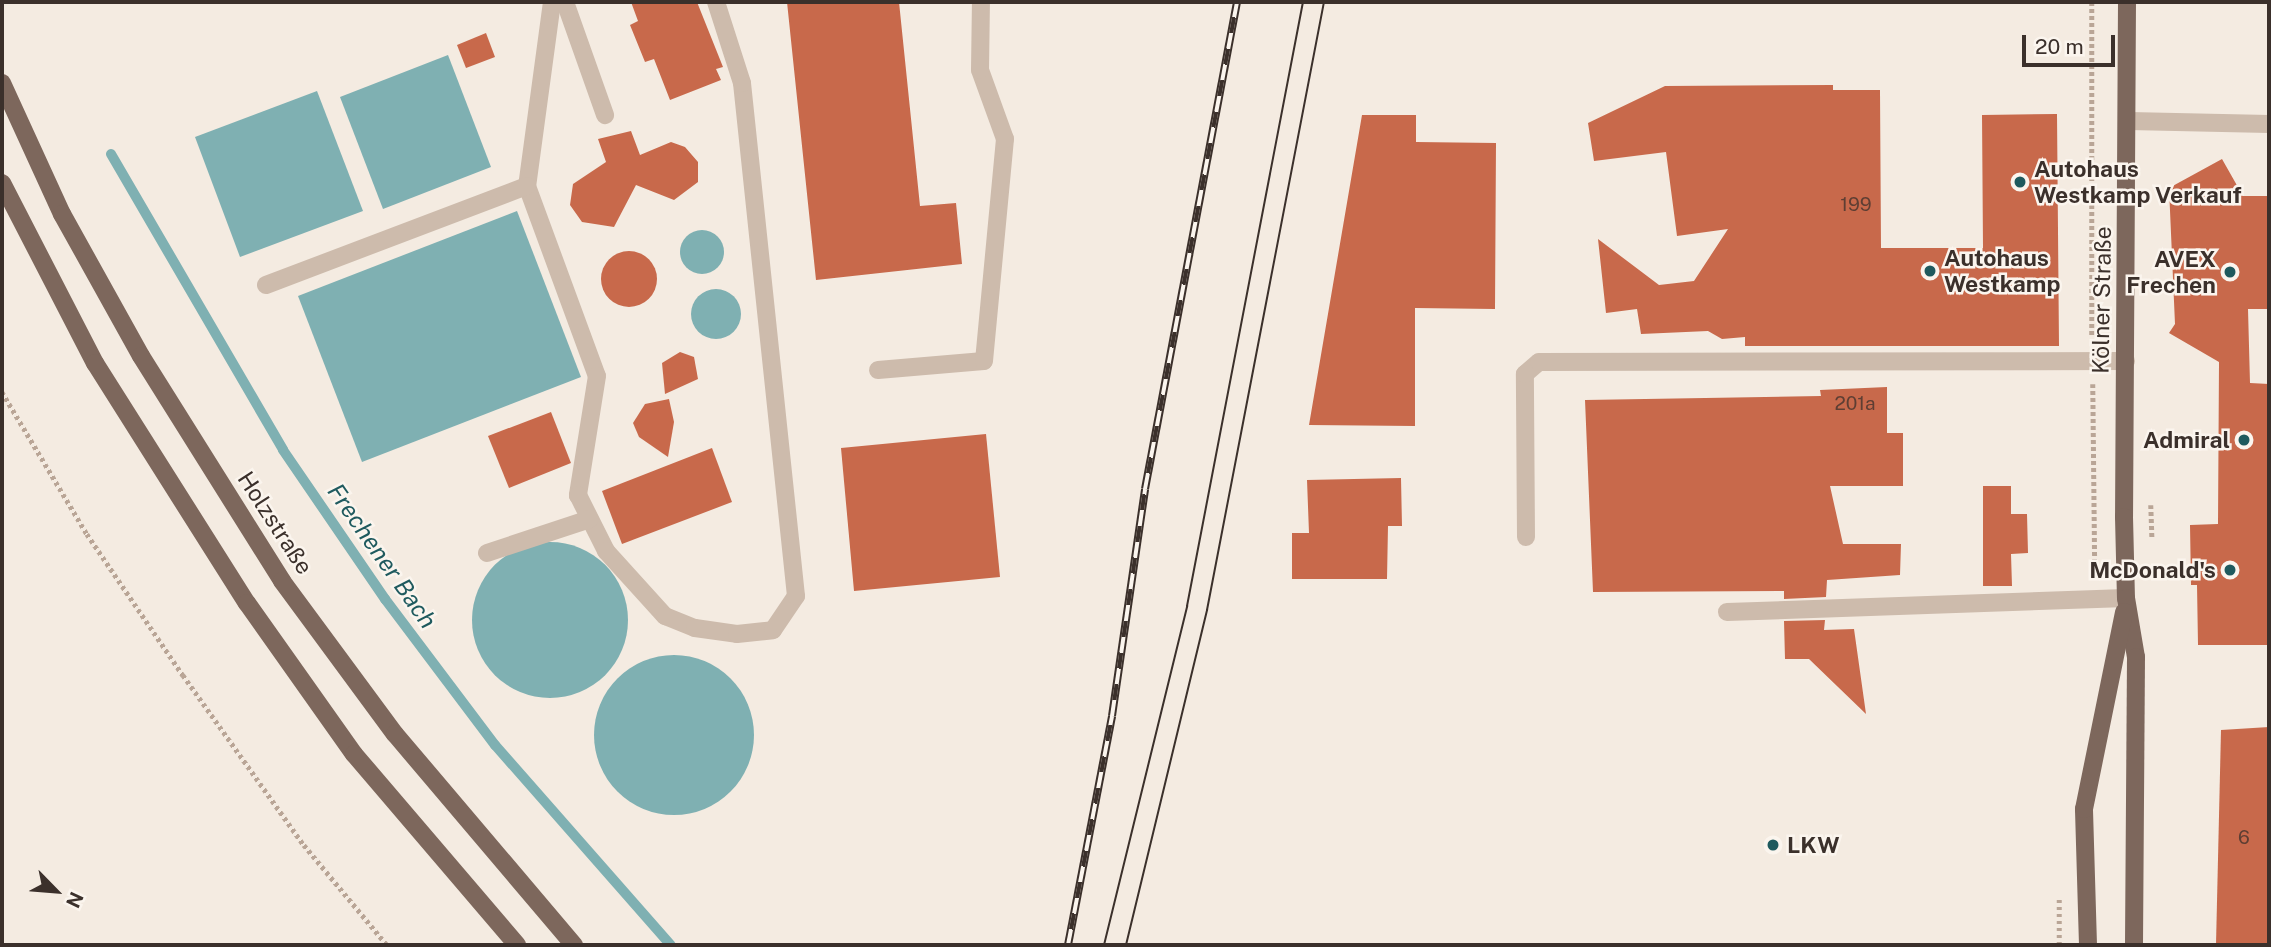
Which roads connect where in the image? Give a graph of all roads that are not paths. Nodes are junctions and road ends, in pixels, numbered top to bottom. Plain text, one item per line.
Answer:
1 (552, 2) edge
2 (565, 2) edge
3 (716, 2) edge
4 (981, 2) edge
5 (2127, 2) edge
6 (2, 83) edge
7 (605, 114) dead end
8 (2129, 121) junction
9 (2269, 124) edge
10 (2, 183) edge
11 (527, 186) junction
12 (266, 285) dead end
13 (2126, 361) junction
14 (878, 370) dead end
15 (590, 519) junction
16 (1526, 537) dead end
17 (486, 553) dead end
18 (2126, 598) junction
19 (1727, 612) dead end
20 (517, 945) edge
21 (574, 945) edge
22 (2088, 945) edge
23 (2134, 945) edge

1 - 11 street
2 - 7 street
3 - 15 street
4 - 14 street
5 - 8 main road, Kölner Straße
6 - 21 main road, Holzstraße
8 - 9 street
8 - 13 main road, Kölner Straße
10 - 20 main road
11 - 12 street
11 - 15 street
13 - 16 street
13 - 18 main road, Kölner Straße
15 - 17 street
18 - 19 street
18 - 22 main road, Kölner Straße
18 - 23 main road, Kölner Straße

